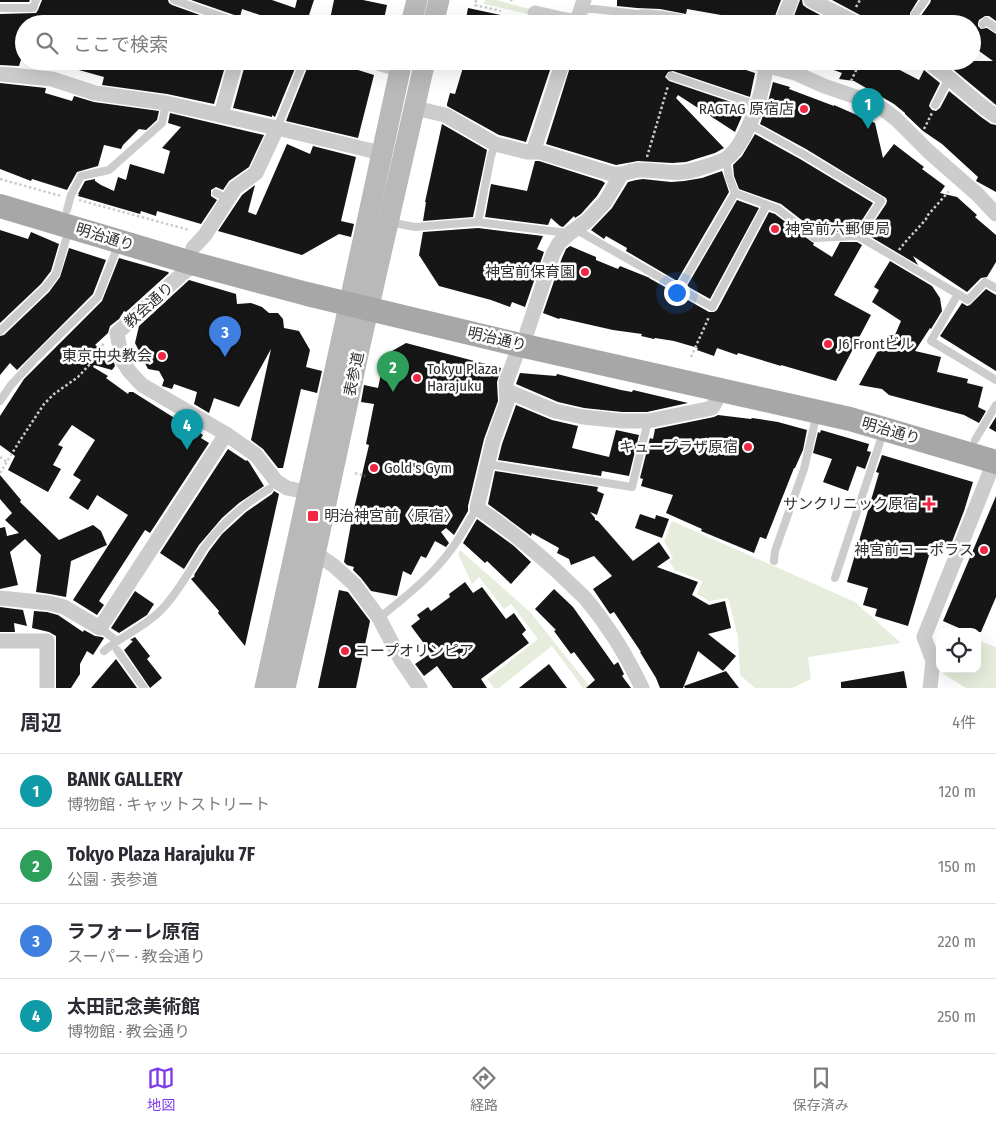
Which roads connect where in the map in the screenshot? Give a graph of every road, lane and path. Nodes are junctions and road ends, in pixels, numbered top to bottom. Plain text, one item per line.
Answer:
1 (36, 0) edge
2 (174, 0) edge
3 (416, 0) edge
4 (439, 0) edge
5 (476, 0) edge
6 (510, 0) edge
7 (791, 0) edge
8 (811, 0) edge
9 (925, 0) edge
10 (515, 1) edge
11 (0, 8) edge
12 (501, 10) dead end
13 (535, 13) dead end
14 (915, 14) dead end
15 (217, 15) edge
16 (413, 15) edge
17 (436, 15) edge
18 (566, 15) edge
19 (584, 15) edge
20 (654, 15) edge
21 (785, 15) edge
22 (840, 15) edge
23 (983, 24) dead end
24 (996, 28) edge
25 (234, 70) edge
26 (300, 70) edge
27 (400, 70) edge
28 (423, 70) edge
29 (560, 70) edge
30 (668, 70) edge
31 (766, 70) edge
32 (786, 70) edge
33 (856, 70) edge
34 (938, 70) edge
35 (0, 74) edge
36 (853, 75) dead end
37 (671, 76) junction
38 (949, 79) junction
39 (166, 103) junction
40 (757, 105) junction
41 (935, 105) dead end
42 (414, 108) junction
43 (221, 115) junction
44 (996, 116) edge
45 (749, 124) junction
46 (277, 128) junction
47 (495, 144) junction
48 (533, 152) junction
49 (382, 153) junction
50 (726, 159) junction
51 (643, 171) junction
52 (621, 175) junction
53 (0, 179) edge
54 (952, 188) dead end
55 (0, 190) edge
56 (735, 194) junction
57 (0, 206) edge
58 (766, 206) junction
59 (69, 212) junction
60 (996, 214) edge
61 (389, 222) junction
62 (478, 222) junction
63 (572, 231) junction
64 (858, 236) junction
65 (120, 242) junction
66 (198, 249) junction
67 (893, 257) junction
68 (996, 288) edge
69 (679, 289) junction
70 (958, 294) junction
71 (361, 300) junction
72 (712, 307) junction
73 (0, 331) edge
74 (118, 333) junction
75 (524, 338) junction
76 (691, 357) dead end
77 (996, 380) edge
78 (718, 390) junction
79 (507, 392) junction
80 (0, 401) edge
81 (996, 405) edge
82 (818, 412) junction
83 (648, 421) junction
84 (884, 429) junction
85 (226, 434) junction
86 (990, 453) edge
87 (0, 457) edge
88 (7, 462) junction
89 (486, 464) junction
90 (355, 473) dead end
91 (0, 474) edge
92 (365, 476) dead end
93 (270, 489) dead end
94 (307, 492) junction
95 (477, 508) junction
96 (316, 553) junction
97 (774, 561) dead end
98 (835, 578) dead end
99 (0, 598) edge
100 (380, 618) junction
101 (100, 628) junction
102 (0, 641) edge
103 (117, 641) junction
104 (117, 650) dead end
105 (104, 651) dead end
106 (47, 688) edge
107 (144, 688) edge
108 (265, 688) edge
109 (285, 688) edge
110 (420, 688) edge
111 (642, 688) edge
112 (930, 688) edge

1 - 11 lane
2 - 15 lane
3 - 16 main road
4 - 17 main road
5 - 12 path
6 - 10 path
7 - 21 street
8 - 22 street
9 - 14 lane
13 - 18 street
19 - 20 lane
23 - 24 lane
25 - 43 street
26 - 46 lane
27 - 49 main road, 表参道
28 - 42 main road, 表参道
29 - 48 street
30 - 37 path
31 - 40 street
32 - 60 street
33 - 36 path
34 - 38 street
35 - 39 street
37 - 40 lane
37 - 51 path
38 - 41 lane
38 - 44 street
39 - 43 street
39 - 59 lane
40 - 45 street
42 - 47 street
42 - 61 main road, 表参道
43 - 46 street
45 - 50 street
45 - 64 lane
46 - 49 street
46 - 66 street, 教会通り
47 - 48 street
47 - 62 lane
48 - 52 street
49 - 71 main road, 表参道
50 - 51 street
50 - 56 lane
51 - 52 street
52 - 63 street
53 - 59 path
54 - 67 path
55 - 59 main road, 明治通り
56 - 58 lane
56 - 69 lane
57 - 59 main road, 明治通り
58 - 64 lane
58 - 72 lane
59 - 65 main road, 明治通り
59 - 66 path
59 - 66 main road, 明治通り
59 - 73 lane
61 - 62 lane
61 - 71 main road, 表参道
62 - 63 lane
63 - 69 lane
63 - 75 street
64 - 67 lane
65 - 66 main road, 明治通り
65 - 80 lane
66 - 71 main road, 明治通り
66 - 74 street, 教会通り
67 - 70 lane
68 - 70 lane
69 - 72 lane
70 - 77 lane
71 - 75 main road, 明治通り
71 - 94 main road, 表参道
71 - 96 main road, 表参道
72 - 76 path
74 - 85 street, 教会通り
74 - 88 path
75 - 78 main road, 明治通り
75 - 79 street
75 - 86 main road, 明治通り
78 - 82 main road, 明治通り
78 - 83 street
79 - 83 street
79 - 89 street
81 - 86 lane
82 - 84 main road, 明治通り
82 - 97 lane
83 - 89 lane
84 - 86 main road, 明治通り
84 - 98 lane
85 - 94 street, 教会通り
85 - 101 street
86 - 112 street
87 - 88 path
88 - 91 path
89 - 95 street
90 - 92 path
93 - 103 lane
94 - 108 main road, 表参道
95 - 100 lane
95 - 111 street
96 - 100 street
96 - 109 main road, 表参道
99 - 101 street
100 - 110 street
101 - 103 lane
102 - 106 street
103 - 105 lane
104 - 107 lane

